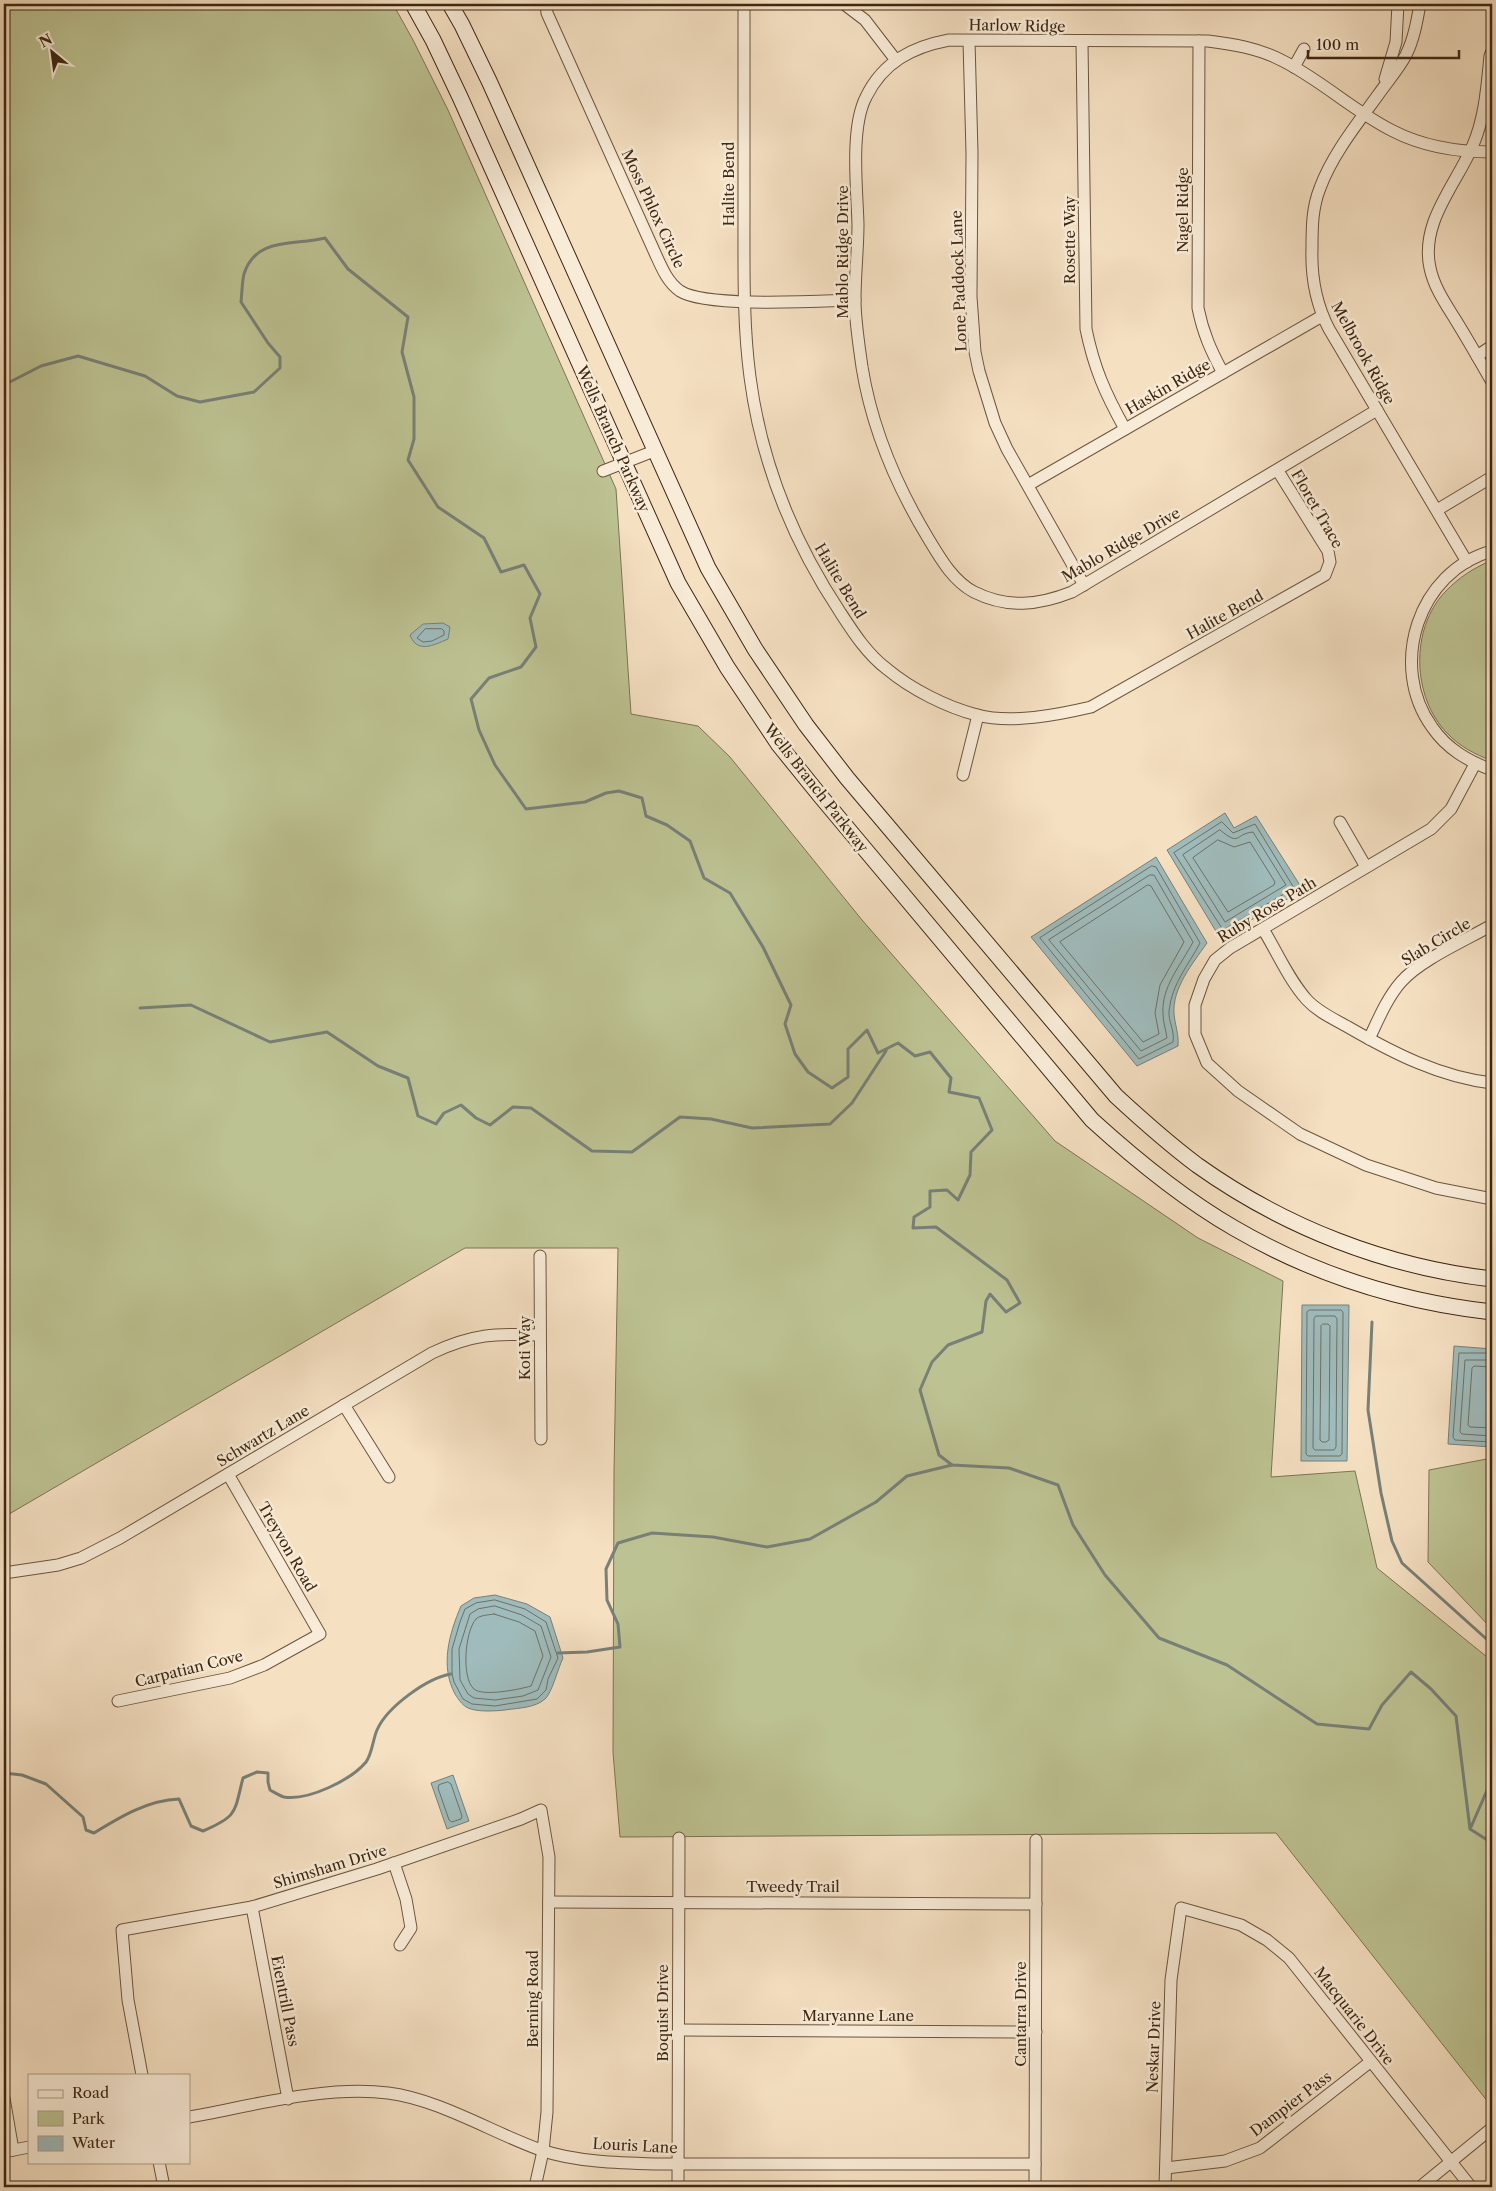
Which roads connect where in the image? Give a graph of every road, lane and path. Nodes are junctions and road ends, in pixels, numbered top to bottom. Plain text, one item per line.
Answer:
1 (413, 4) edge
2 (450, 4) edge
3 (546, 4) edge
4 (744, 4) edge
5 (844, 4) edge
6 (1420, 4) edge
7 (1398, 10) edge
8 (1418, 16) junction
9 (970, 41) junction
10 (1199, 41) junction
11 (1082, 42) junction
12 (1304, 49) dead end
13 (1492, 50) edge
14 (895, 59) junction
15 (1294, 67) junction
16 (1378, 94) junction
17 (1365, 114) junction
18 (1470, 151) junction
19 (1492, 152) edge
20 (855, 300) junction
21 (744, 302) junction
22 (1322, 316) junction
23 (1492, 346) edge
24 (1477, 356) junction
25 (1223, 373) junction
26 (1492, 382) edge
27 (1377, 410) junction
28 (1125, 429) junction
29 (654, 451) junction
30 (623, 463) junction
31 (603, 471) dead end
32 (1278, 471) junction
33 (1492, 477) edge
34 (1028, 484) junction
35 (1437, 510) junction
36 (1492, 551) edge
37 (1330, 562) joint
38 (1468, 562) junction
39 (1084, 585) junction
40 (978, 715) junction
41 (1475, 764) junction
42 (1492, 770) edge
43 (963, 775) dead end
44 (1340, 822) dead end
45 (1366, 867) junction
46 (1492, 926) edge
47 (1263, 929) junction
48 (1369, 1039) junction
49 (1492, 1083) edge
50 (1492, 1199) edge
51 (540, 1256) dead end
52 (1492, 1279) edge
53 (1492, 1312) edge
54 (539, 1335) junction
55 (344, 1405) junction
56 (541, 1439) dead end
57 (228, 1474) junction
58 (389, 1477) dead end
59 (4, 1573) edge
60 (320, 1634) joint
61 (118, 1701) dead end
62 (541, 1810) joint
63 (679, 1838) dead end
64 (1036, 1840) dead end
65 (394, 1863) junction
66 (678, 1901) junction
67 (549, 1902) junction
68 (1036, 1904) junction
69 (252, 1907) junction
70 (1181, 1908) joint
71 (400, 1945) dead end
72 (679, 2030) junction
73 (1036, 2032) junction
74 (1370, 2062) junction
75 (142, 2074) edge
76 (4, 2098) edge
77 (288, 2099) junction
78 (190, 2117) edge
79 (1492, 2128) edge
80 (28, 2147) edge
81 (8, 2151) edge
82 (543, 2151) junction
83 (1451, 2162) junction
84 (159, 2164) edge
85 (678, 2164) junction
86 (1035, 2164) junction
87 (1166, 2168) junction
88 (164, 2187) edge
89 (535, 2187) edge
90 (678, 2187) edge
91 (1035, 2187) edge
92 (1166, 2187) edge
93 (1420, 2187) edge
94 (1471, 2187) edge

1 - 30 street, Wells Branch Parkway
2 - 29 street, Wells Branch Parkway
3 - 21 street, Moss Phlox Circle
4 - 21 street, Halite Bend
5 - 14 street
6 - 8 street, Melbrook Ridge
7 - 8 street
7 - 16 street, Melbrook Ridge
8 - 16 street, Melbrook Ridge
9 - 11 street, Harlow Ridge
9 - 14 street, Harlow Ridge
9 - 34 street, Lone Paddock Lane
10 - 11 street, Harlow Ridge
10 - 15 street
10 - 25 street, Nagel Ridge
11 - 28 street, Rosette Way
12 - 15 street
13 - 18 street
14 - 20 street, Mablo Ridge Drive
15 - 17 street
16 - 17 street, Melbrook Ridge
17 - 18 street
17 - 22 street, Melbrook Ridge
18 - 19 street
18 - 24 street
20 - 21 street, Moss Phlox Circle
20 - 39 street, Mablo Ridge Drive
21 - 40 street, Halite Bend
22 - 25 street, Haskin Ridge
22 - 27 street, Melbrook Ridge
23 - 24 street
24 - 26 street
25 - 28 street, Haskin Ridge
27 - 32 street, Mablo Ridge Drive
27 - 35 street, Melbrook Ridge
28 - 34 street, Haskin Ridge
29 - 30 street
29 - 52 street, Wells Branch Parkway
30 - 31 street
30 - 53 street, Wells Branch Parkway
32 - 37 street, Floret Trace
32 - 39 street, Mablo Ridge Drive
33 - 35 street
34 - 39 street, Lone Paddock Lane
35 - 38 street, Melbrook Ridge
36 - 38 street
37 - 40 street, Halite Bend
38 - 41 street
40 - 43 street
41 - 42 street
41 - 45 street, Ruby Rose Path
44 - 45 street
45 - 47 street, Ruby Rose Path
46 - 48 street, Slab Circle
47 - 48 street
47 - 50 street, Ruby Rose Path
48 - 49 street
51 - 54 street, Koti Way
54 - 55 street, Schwartz Lane
54 - 56 street, Koti Way
55 - 57 street, Schwartz Lane
55 - 58 street
57 - 59 street, Schwartz Lane
57 - 60 street, Treyvon Road
60 - 61 street, Carpatian Cove
62 - 65 street, Shimsham Drive
62 - 67 street, Berning Road
63 - 66 street, Boquist Drive
64 - 68 street, Cantarra Drive
65 - 69 street, Shimsham Drive
65 - 71 street
66 - 67 street, Tweedy Trail
66 - 68 street, Tweedy Trail
66 - 72 street, Boquist Drive
67 - 82 street, Berning Road
68 - 73 street, Cantarra Drive
69 - 75 street, Shimsham Drive
69 - 77 street, Eientrill Pass
70 - 74 street, Macquarie Drive
70 - 87 street, Neskar Drive
72 - 73 street, Maryanne Lane
72 - 85 street, Boquist Drive
73 - 86 street, Cantarra Drive
74 - 83 street, Macquarie Drive
74 - 87 street, Dampier Pass
76 - 81 street
77 - 78 street, Louris Lane
77 - 82 street, Louris Lane
79 - 83 street
80 - 81 street
82 - 85 street, Louris Lane
82 - 89 street, Berning Road
83 - 93 street
83 - 94 street, Macquarie Drive
84 - 88 street
85 - 86 street, Louris Lane
85 - 90 street, Boquist Drive
86 - 91 street, Cantarra Drive
87 - 92 street, Neskar Drive

